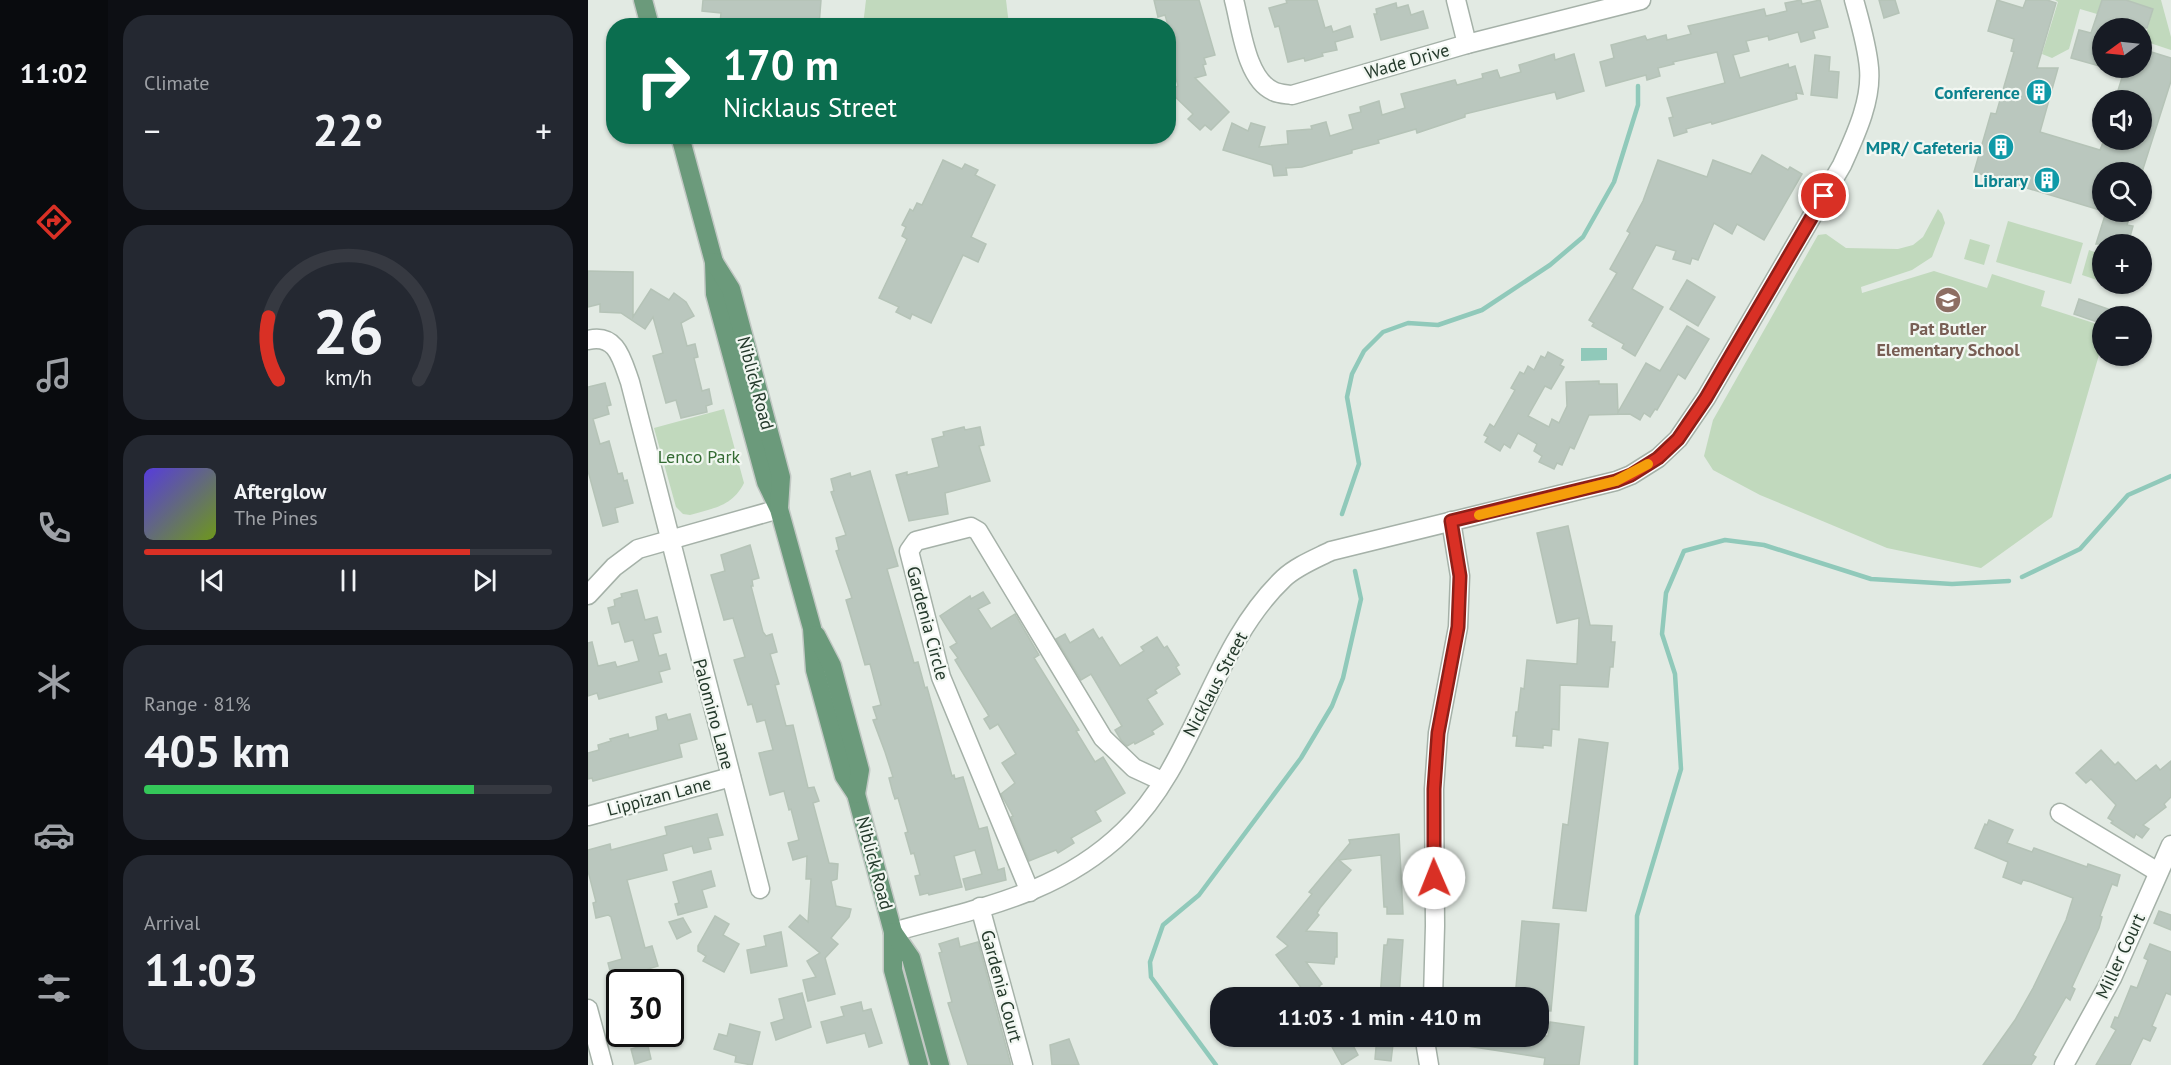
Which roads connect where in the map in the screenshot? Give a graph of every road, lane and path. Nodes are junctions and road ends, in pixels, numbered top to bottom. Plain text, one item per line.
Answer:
1 (643, 0) edge
2 (1234, 0) edge
3 (1456, 0) edge
4 (1641, 0) edge
5 (1854, 0) edge
6 (648, 18) edge
7 (1467, 44) junction
8 (682, 144) edge
9 (588, 340) edge
10 (779, 509) junction
11 (1451, 521) junction
12 (669, 539) junction
13 (588, 595) edge
14 (731, 777) junction
15 (1162, 781) junction
16 (2060, 813) dead end
17 (588, 816) edge
18 (2171, 845) edge
19 (2157, 872) junction
20 (760, 889) dead end
21 (1030, 892) junction
22 (980, 907) junction
23 (893, 932) junction
24 (1433, 987) edge
25 (588, 1009) edge
26 (1426, 1047) edge
27 (603, 1065) edge
28 (919, 1065) edge
29 (940, 1065) edge
30 (1023, 1065) edge
31 (1429, 1065) edge
32 (2064, 1065) edge

1 - 6 main road
2 - 7 street, Wade Drive
3 - 7 street
4 - 7 street, Wade Drive
5 - 11 street, Nicklaus Street
8 - 10 main road, Niblick Road
9 - 12 street, Palomino Lane
10 - 12 street
10 - 23 main road, Niblick Road
11 - 15 street, Nicklaus Street
11 - 24 street
12 - 13 street
12 - 14 street, Palomino Lane
14 - 17 street, Lippizan Lane
14 - 20 street, Palomino Lane
15 - 21 street, Nicklaus Street
15 - 21 street, Gardenia Circle
16 - 19 street
18 - 19 street, Miller Court
19 - 32 street, Miller Court
21 - 22 street, Nicklaus Street
22 - 23 street, Nicklaus Street
22 - 30 street, Gardenia Court
23 - 28 main road, Niblick Road
23 - 29 main road, Niblick Road
25 - 27 street
26 - 31 street

